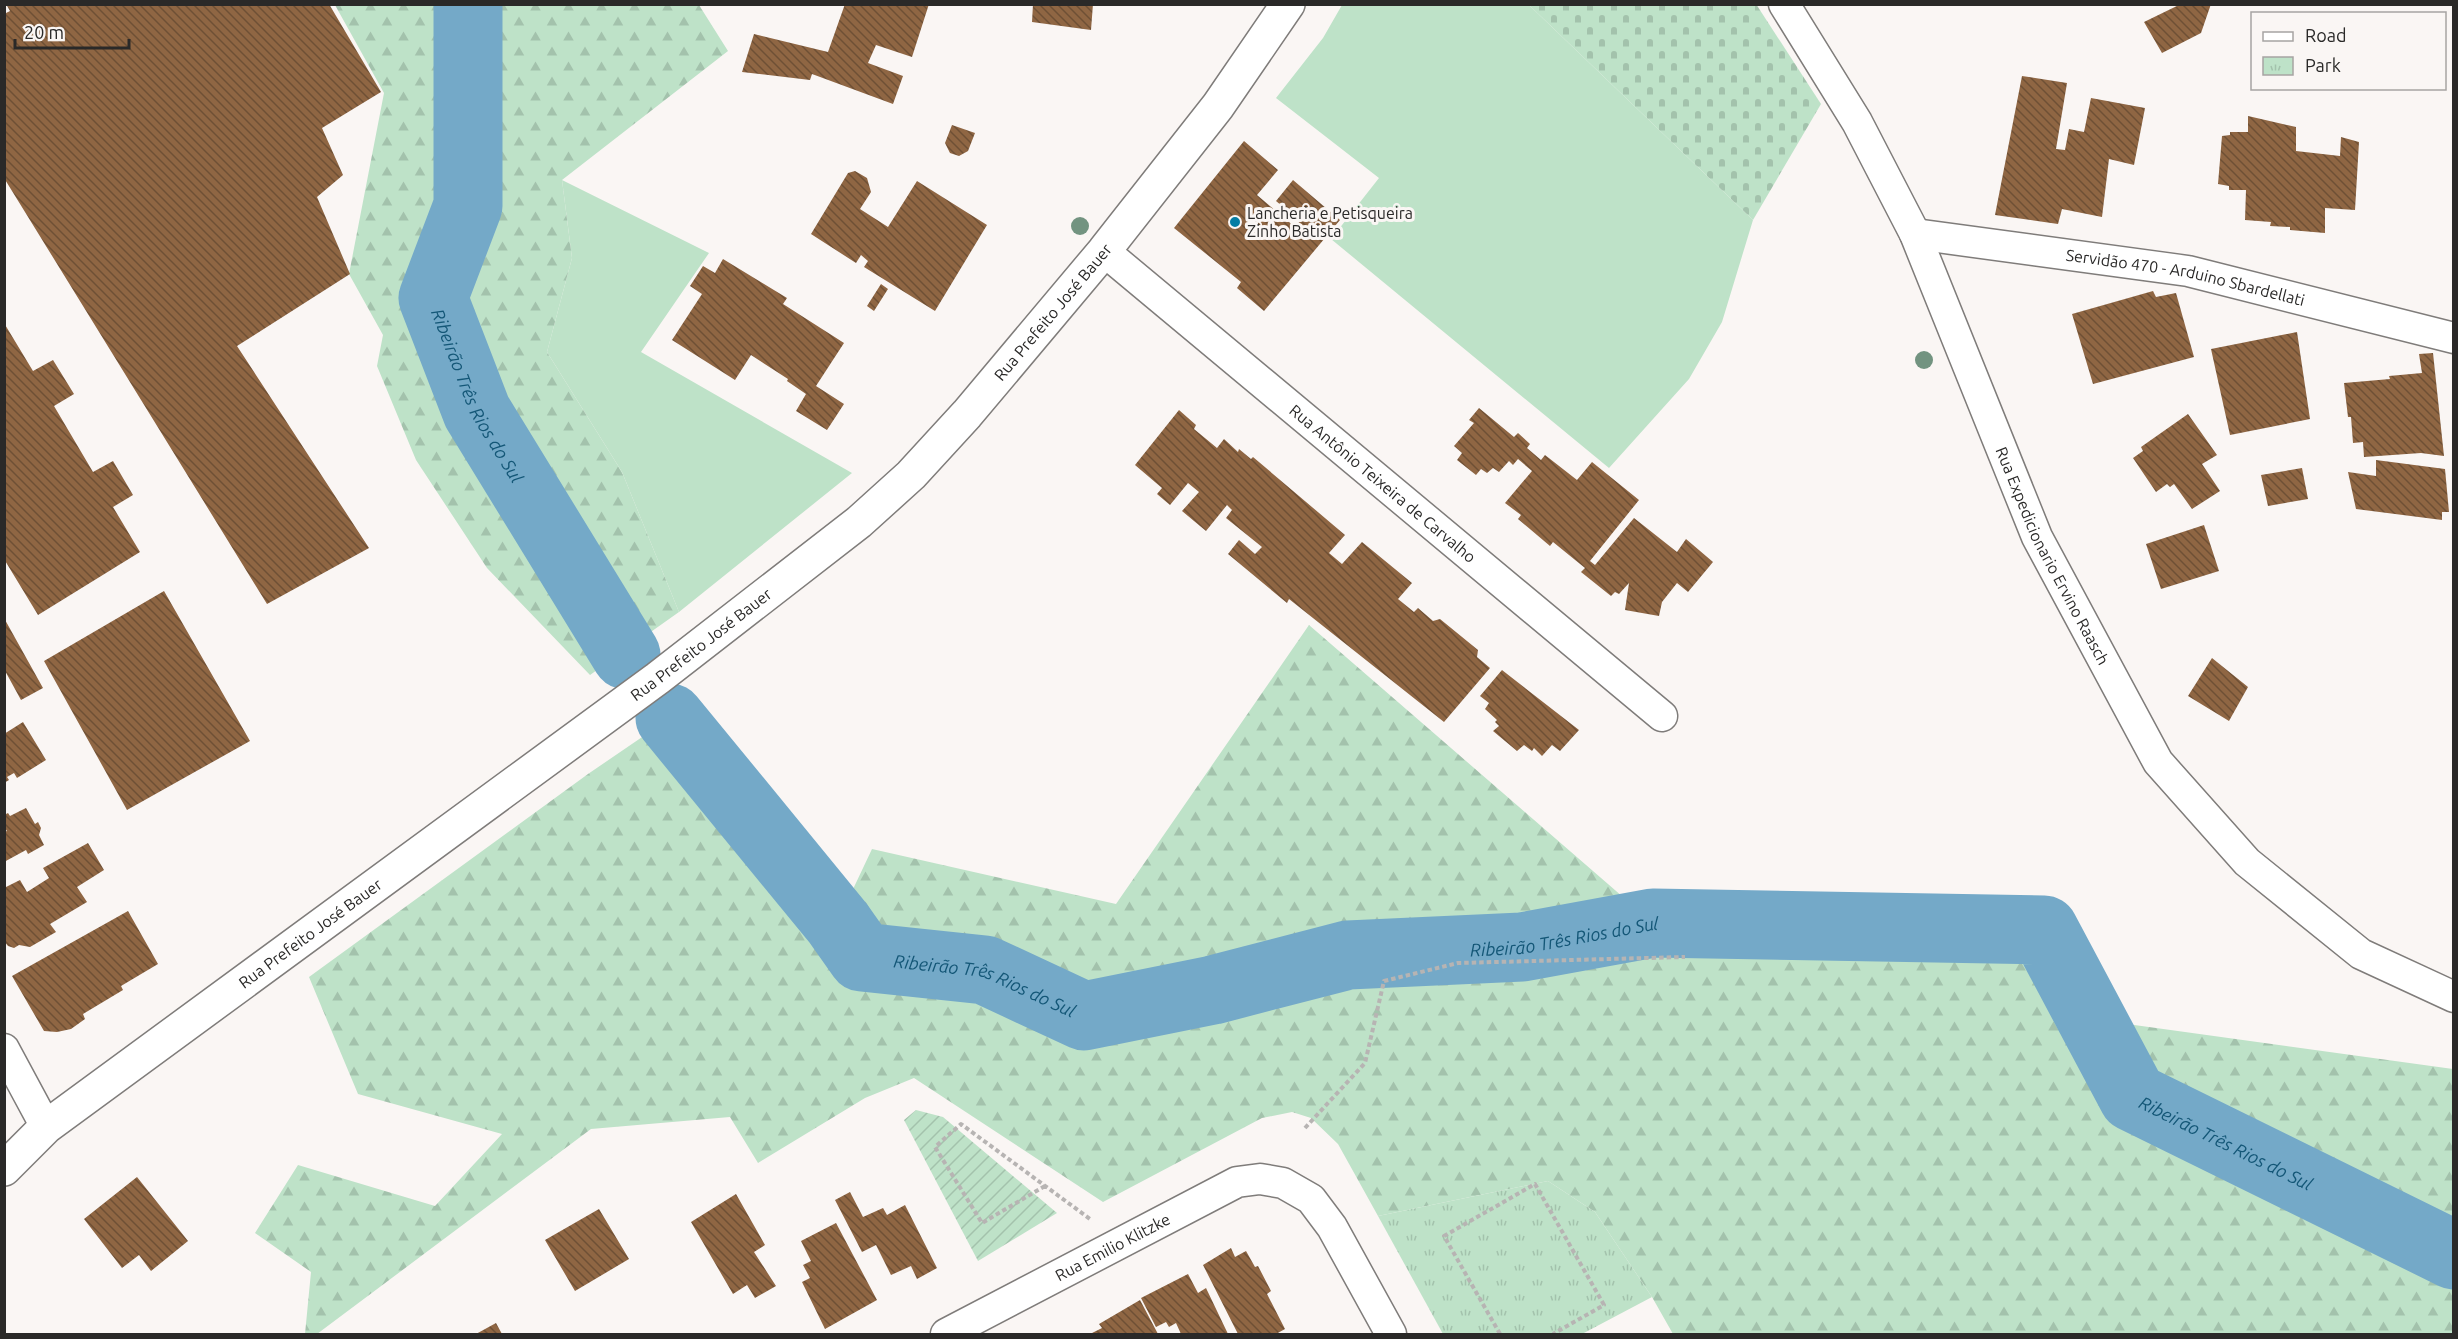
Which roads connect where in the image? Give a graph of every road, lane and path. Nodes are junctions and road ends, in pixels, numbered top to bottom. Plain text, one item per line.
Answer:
1 (1287, 4) edge
2 (1784, 4) edge
3 (1915, 234) junction
4 (1104, 251) junction
5 (2454, 338) edge
6 (1662, 716) dead end
7 (1685, 957) dead end
8 (2454, 997) edge
9 (4, 1049) edge
10 (46, 1127) junction
11 (1305, 1128) dead end
12 (4, 1169) edge
13 (1045, 1186) junction
14 (1094, 1222) dead end
15 (946, 1335) edge
16 (1391, 1335) edge
17 (1500, 1335) edge
18 (1552, 1335) edge

1 - 4 street, Rua Prefeito José Bauer
2 - 3 street, Rua Expedicionario Ervino Raasch
3 - 5 street, Servidão 470 - Arduino Sbardellati
3 - 8 street, Rua Expedicionario Ervino Raasch
4 - 6 street, Rua Antônio Teixeira de Carvalho
4 - 10 street, Rua Prefeito José Bauer
7 - 11 path
9 - 10 street
10 - 12 street, Rua Prefeito José Bauer
13 - 13 path
13 - 14 path
15 - 16 street, Rua Emilio Klitzke
17 - 18 path

